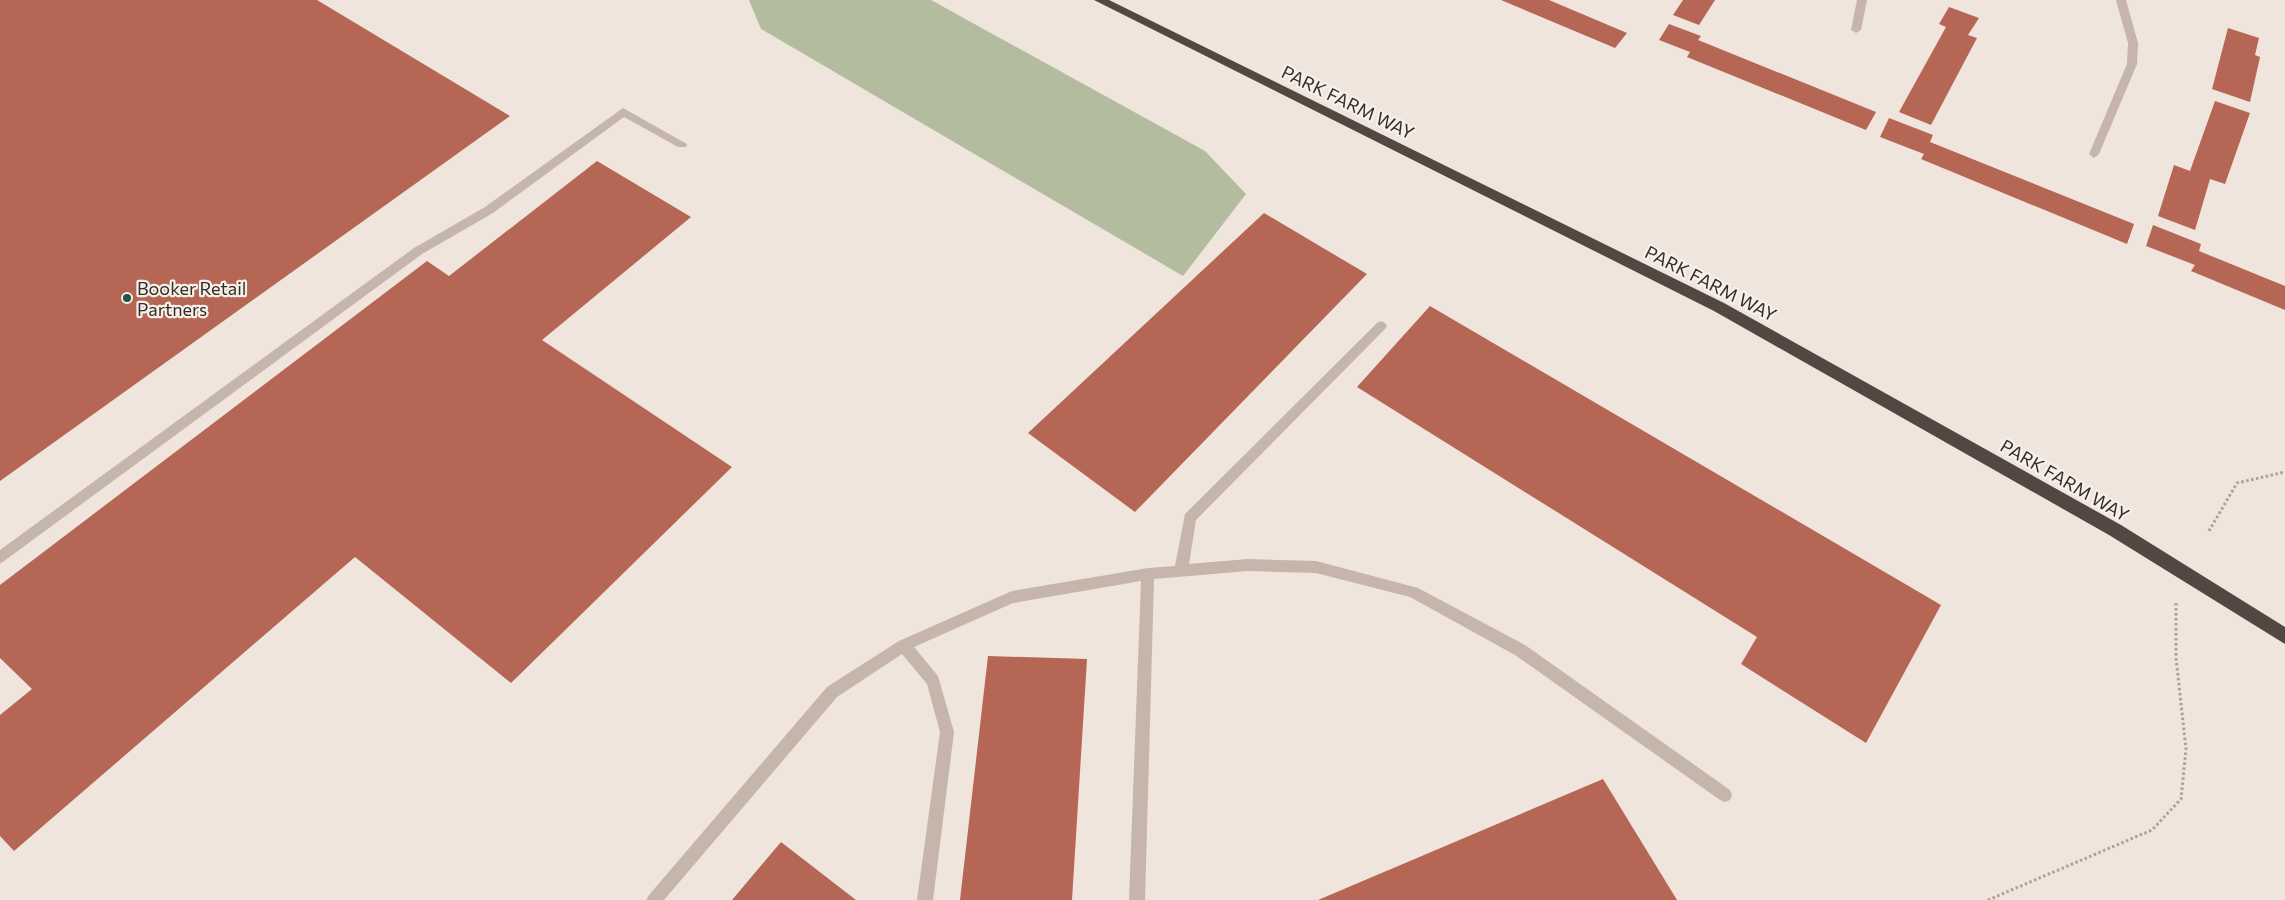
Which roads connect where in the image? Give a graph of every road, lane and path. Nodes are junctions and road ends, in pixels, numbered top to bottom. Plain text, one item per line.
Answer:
1 (1100, 0) edge
2 (1862, 0) edge
3 (2121, 0) edge
4 (1856, 30) dead end
5 (682, 144) dead end
6 (2094, 154) dead end
7 (1381, 326) dead end
8 (2285, 472) edge
9 (2209, 531) dead end
10 (0, 558) edge
11 (1181, 572) junction
12 (1148, 574) junction
13 (2176, 591) dead end
14 (2285, 636) edge
15 (904, 645) junction
16 (1725, 795) dead end
17 (654, 900) edge
18 (925, 900) edge
19 (1137, 900) edge
20 (1988, 900) edge

1 - 14 highway, PARK FARM WAY
2 - 4 lane
3 - 6 lane
5 - 10 lane
7 - 11 lane
8 - 9 path
11 - 12 lane
11 - 16 lane
12 - 15 lane
12 - 19 lane
13 - 20 path
15 - 17 lane
15 - 18 lane

